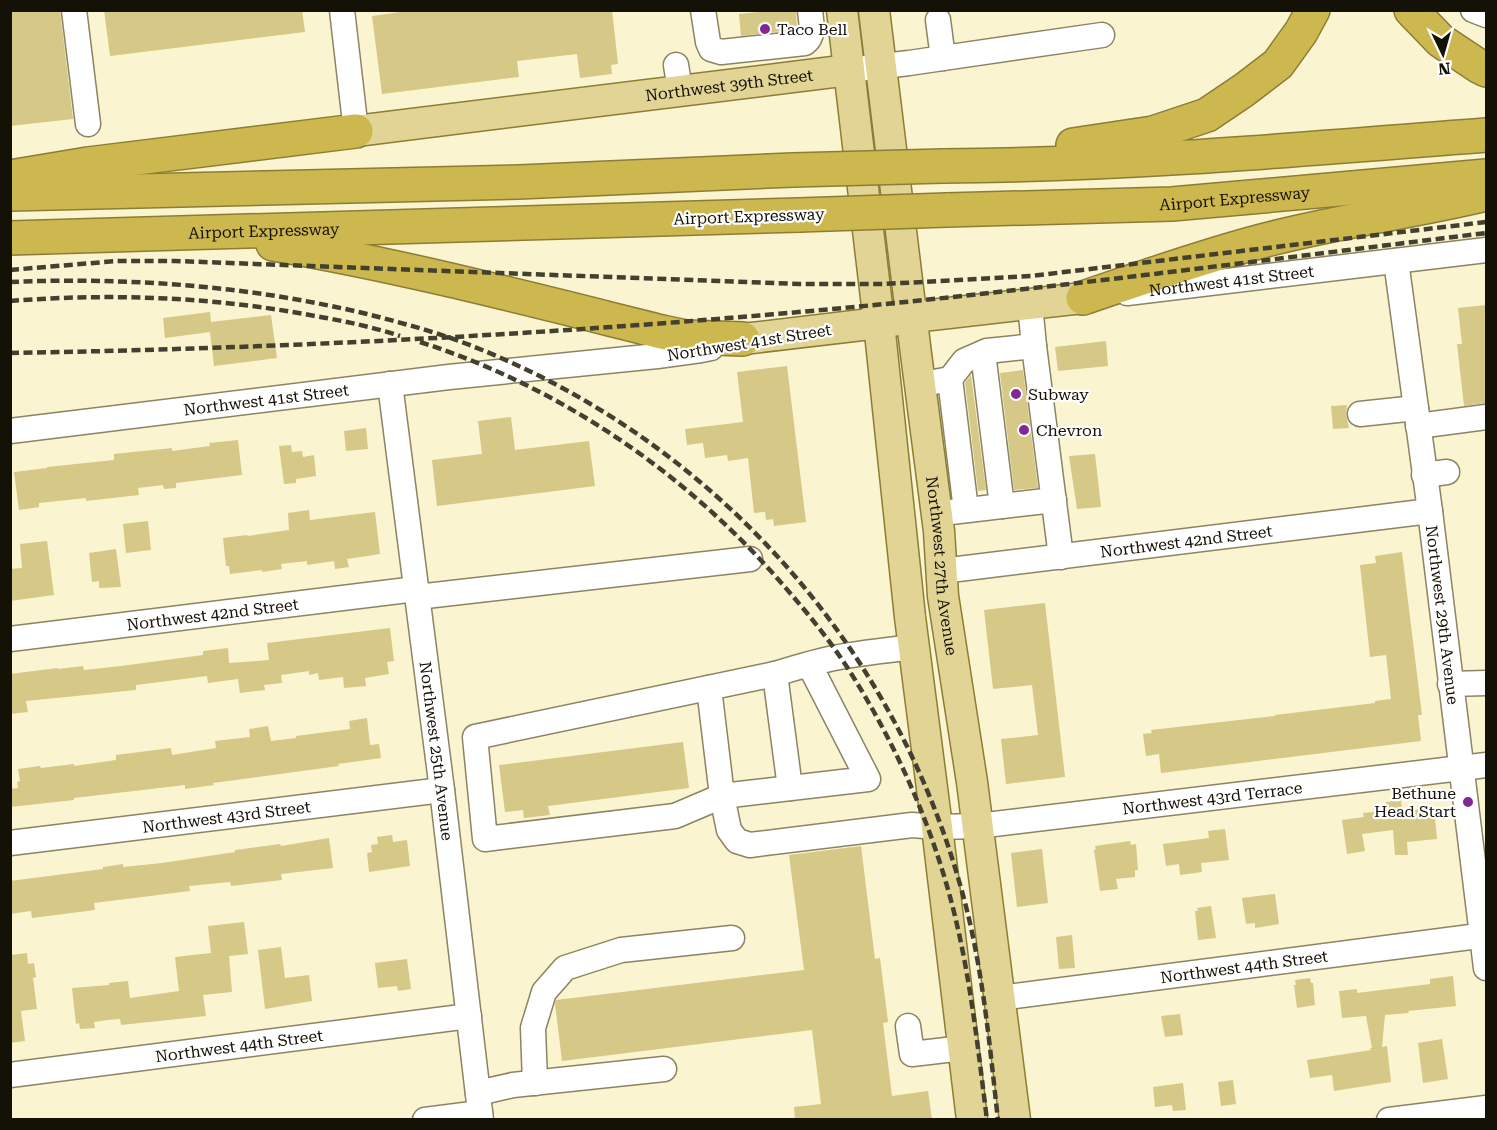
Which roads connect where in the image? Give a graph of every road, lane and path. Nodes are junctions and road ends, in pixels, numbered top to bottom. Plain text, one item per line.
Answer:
1 (74, 10) edge
2 (342, 10) edge
3 (703, 10) edge
4 (810, 10) edge
5 (842, 10) edge
6 (874, 10) edge
7 (1312, 10) edge
8 (1411, 10) edge
9 (1473, 10) edge
10 (1486, 15) edge
11 (938, 20) dead end
12 (1102, 36) dead end
13 (943, 58) junction
14 (880, 65) junction
15 (849, 70) junction
16 (1486, 70) edge
17 (88, 124) dead end
18 (356, 131) junction
19 (1486, 135) edge
20 (943, 166) junction
21 (1486, 176) edge
22 (10, 177) edge
23 (10, 194) edge
24 (1486, 194) edge
25 (206, 232) junction
26 (10, 238) edge
27 (1486, 250) edge
28 (1396, 261) junction
29 (1083, 298) junction
30 (1030, 304) junction
31 (911, 318) junction
32 (879, 324) junction
33 (743, 339) junction
34 (1034, 346) junction
35 (983, 353) junction
36 (950, 379) junction
37 (390, 384) junction
38 (920, 385) junction
39 (1360, 414) dead end
40 (1429, 416) junction
41 (1486, 417) edge
42 (10, 431) edge
43 (1054, 500) junction
44 (1002, 506) junction
45 (900, 510) junction
46 (1430, 511) junction
47 (952, 512) junction
48 (1061, 557) junction
49 (750, 559) dead end
50 (942, 571) junction
51 (416, 593) junction
52 (910, 617) junction
53 (10, 639) edge
54 (914, 647) junction
55 (809, 664) junction
56 (775, 674) junction
57 (1486, 683) edge
58 (1450, 684) junction
59 (709, 688) junction
60 (1486, 765) edge
61 (1461, 768) junction
62 (790, 788) junction
63 (442, 790) junction
64 (722, 796) junction
65 (978, 826) junction
66 (937, 827) junction
67 (10, 843) edge
68 (1485, 935) edge
69 (732, 938) dead end
70 (1486, 968) edge
71 (1000, 998) junction
72 (469, 1016) junction
73 (908, 1026) dead end
74 (963, 1048) junction
75 (664, 1069) dead end
76 (10, 1075) edge
77 (535, 1083) junction
78 (480, 1108) edge
79 (1486, 1108) edge
80 (430, 1119) edge
81 (972, 1119) edge
82 (1015, 1119) edge
83 (1389, 1119) edge

1 - 17 street
2 - 18 street
3 - 4 street
5 - 15 main road
6 - 14 main road, Northwest 27th Avenue
7 - 20 highway
8 - 16 highway
9 - 10 street
11 - 13 street
12 - 13 street, Northwest 39th Street
13 - 14 street, Northwest 39th Street
14 - 15 street, Northwest 39th Street
14 - 31 main road, Northwest 27th Avenue
15 - 18 main road, Northwest 39th Street
15 - 32 main road
18 - 22 highway
19 - 20 highway
20 - 23 highway, bridge
21 - 25 highway, Airport Expressway, bridge
24 - 29 highway
25 - 26 highway, Airport Expressway
25 - 33 highway
27 - 28 street, Northwest 41st Street
28 - 29 street, Northwest 41st Street
28 - 40 street, Northwest 29th Avenue
29 - 30 main road, Northwest 41st Street
30 - 31 main road, Northwest 41st Street
30 - 34 street
31 - 32 main road, Northwest 41st Street
31 - 38 main road, Northwest 27th Avenue
32 - 33 main road, Northwest 41st Street
32 - 45 main road
33 - 37 street, Northwest 41st Street
34 - 35 street
34 - 43 street
35 - 36 street
35 - 44 street
36 - 38 street
36 - 47 street
37 - 42 street, Northwest 41st Street
37 - 51 street, Northwest 25th Avenue
38 - 47 main road, Northwest 27th Avenue
39 - 40 street
40 - 41 street
40 - 46 street, Northwest 29th Avenue
43 - 44 street
43 - 48 street
44 - 47 street
45 - 50 main road
45 - 52 main road
46 - 48 street, Northwest 42nd Street
46 - 58 street, Northwest 29th Avenue
47 - 50 main road, Northwest 27th Avenue
48 - 50 street, Northwest 42nd Street
49 - 51 street, Northwest 42nd Street
50 - 52 main road
50 - 65 main road, Northwest 27th Avenue
51 - 53 street, Northwest 42nd Street
51 - 63 street, Northwest 25th Avenue
52 - 54 main road
54 - 55 street
54 - 66 main road
55 - 56 street
55 - 62 street
56 - 59 street
56 - 62 street
57 - 58 street
58 - 61 street, Northwest 29th Avenue
59 - 64 street, Northwest 43rd Terrace
59 - 64 street
60 - 61 street, Northwest 43rd Terrace
61 - 65 street, Northwest 43rd Terrace
61 - 68 street, Northwest 29th Avenue
62 - 64 street
63 - 67 street, Northwest 43rd Street
63 - 72 street, Northwest 25th Avenue
64 - 66 street, Northwest 43rd Terrace
65 - 66 street, Northwest 43rd Terrace
65 - 71 main road, Northwest 27th Avenue
66 - 74 main road
68 - 70 street, Northwest 29th Avenue
68 - 71 street, Northwest 44th Street
69 - 77 street
71 - 82 main road, Northwest 27th Avenue
72 - 76 street, Northwest 44th Street
72 - 78 street, Northwest 25th Avenue
73 - 74 street
74 - 81 main road
75 - 77 street
77 - 78 street
78 - 80 street
79 - 83 street

